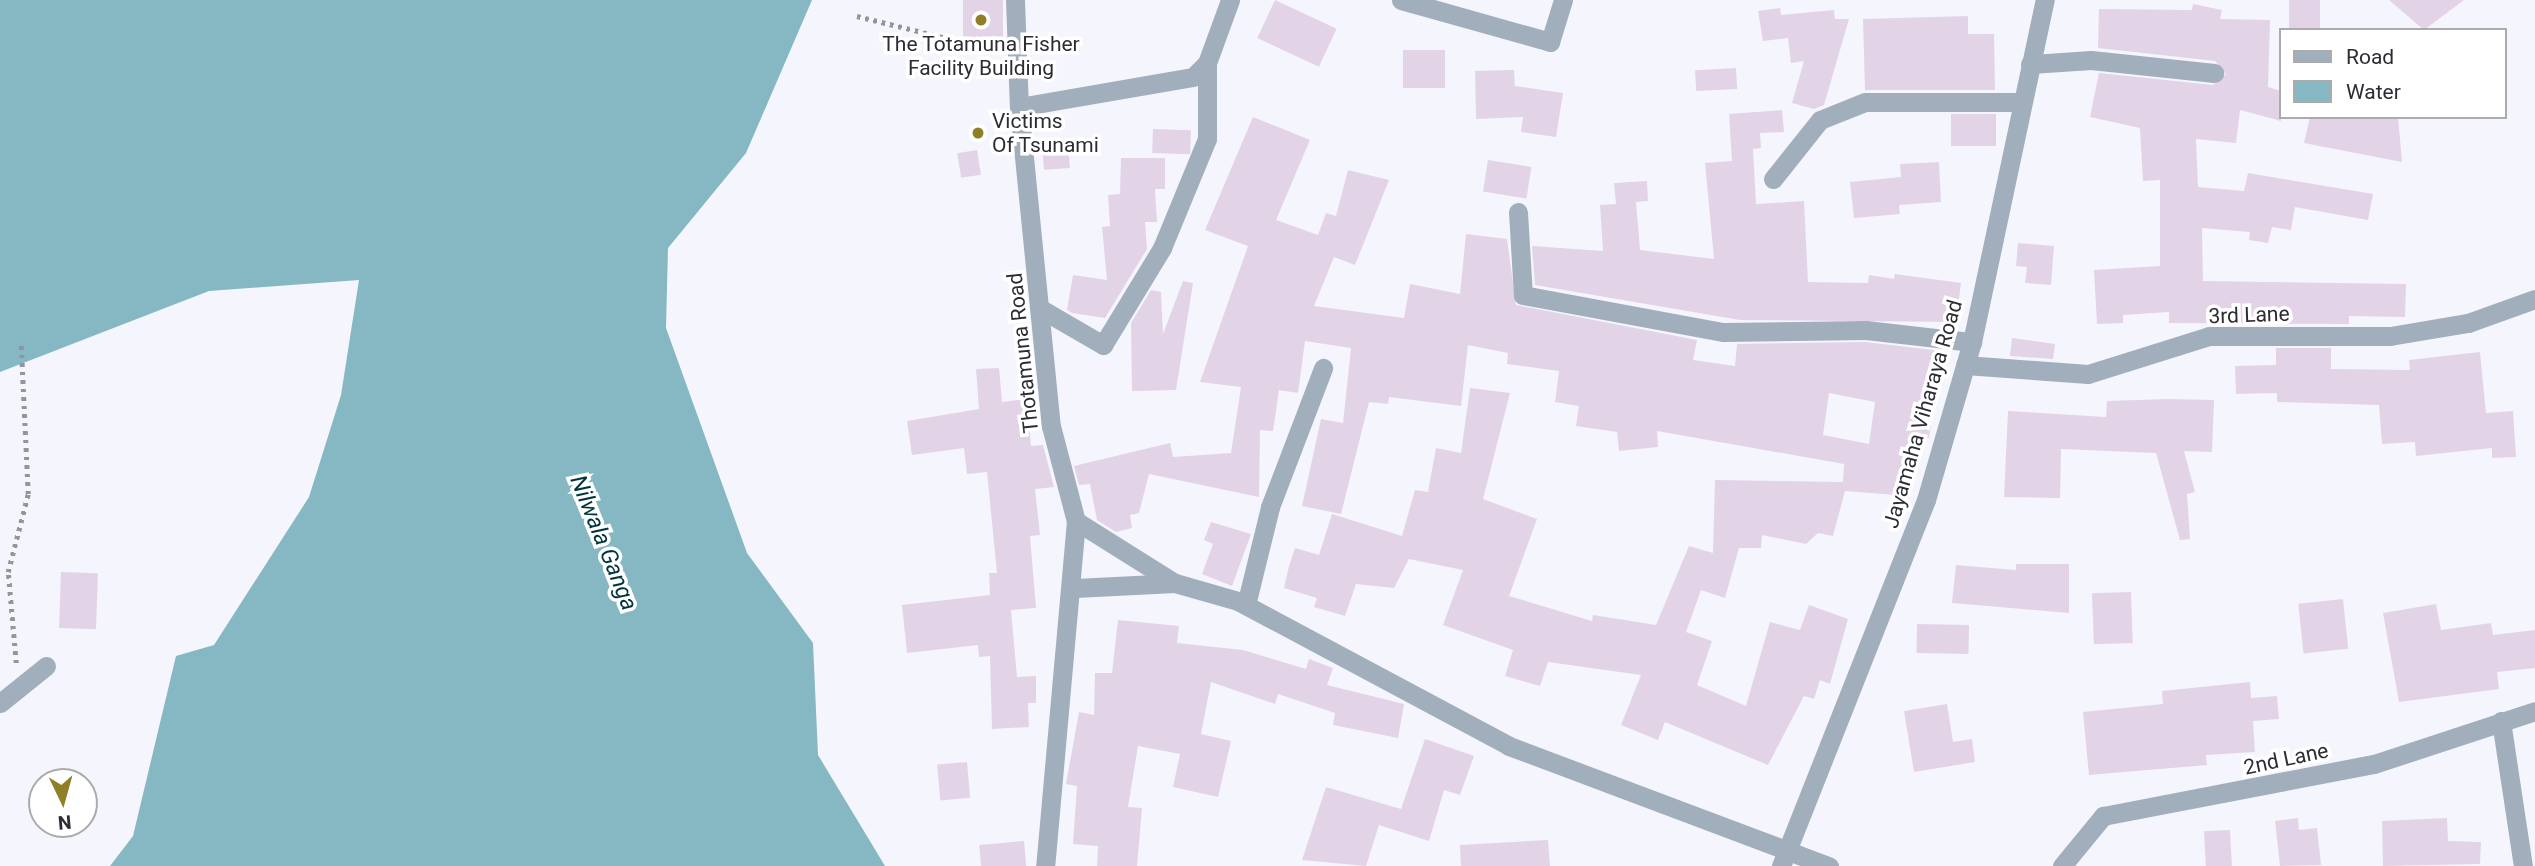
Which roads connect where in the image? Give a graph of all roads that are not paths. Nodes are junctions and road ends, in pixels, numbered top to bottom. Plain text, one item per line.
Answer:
1 (1015, 0) edge
2 (1230, 0) edge
3 (1401, 0) edge
4 (1563, 0) edge
5 (2045, 0) edge
6 (1207, 63) junction
7 (2030, 64) junction
8 (2214, 73) dead end
9 (2022, 102) junction
10 (1018, 107) junction
11 (1773, 179) dead end
12 (1518, 212) dead end
13 (2535, 299) edge
14 (1041, 309) junction
15 (1972, 342) junction
16 (1965, 366) junction
17 (1323, 368) dead end
18 (1076, 521) junction
19 (1175, 583) junction
20 (1075, 588) junction
21 (1246, 605) junction
22 (46, 666) dead end
23 (0, 703) edge
24 (2535, 711) edge
25 (2501, 721) junction
26 (1784, 858) edge
27 (1045, 866) edge
28 (1829, 866) edge
29 (2062, 866) edge
30 (2523, 866) edge

1 - 10 street, Thotamuna Road
2 - 6 street
3 - 4 street
5 - 7 street, Jayamaha Viharaya Road
6 - 10 street
6 - 14 street
7 - 8 street
7 - 9 street, Jayamaha Viharaya Road
9 - 11 street
9 - 15 street, Jayamaha Viharaya Road
10 - 14 street, Thotamuna Road
12 - 15 street
13 - 16 street, 3rd Lane
14 - 18 street, Thotamuna Road
15 - 16 street, Jayamaha Viharaya Road
16 - 26 street, Jayamaha Viharaya Road
17 - 21 street
18 - 19 street
18 - 20 street, Thotamuna Road
19 - 20 street
19 - 21 street
20 - 27 street, Thotamuna Road
21 - 26 street
22 - 23 street
24 - 25 street, 2nd Lane
25 - 29 street, 2nd Lane
25 - 30 street
26 - 28 street

